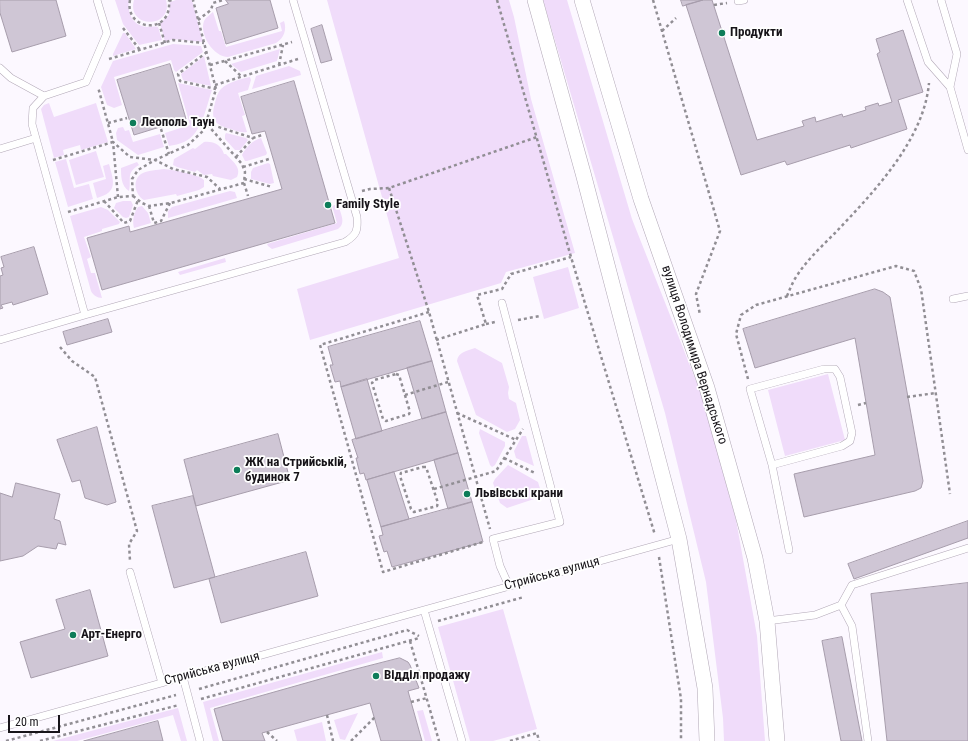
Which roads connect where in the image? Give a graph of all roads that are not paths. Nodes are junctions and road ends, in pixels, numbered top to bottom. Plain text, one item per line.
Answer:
1 (96, 0) edge
2 (293, 0) edge
3 (535, 0) edge
4 (582, 0) edge
5 (738, 0) edge
6 (744, 0) edge
7 (907, 0) edge
8 (941, 0) edge
9 (0, 68) edge
10 (950, 87) junction
11 (44, 96) junction
12 (36, 138) junction
13 (0, 149) edge
14 (968, 150) edge
15 (968, 296) edge
16 (953, 299) dead end
17 (502, 303) dead end
18 (85, 315) junction
19 (0, 340) edge
20 (772, 465) junction
21 (679, 539) junction
22 (968, 548) edge
23 (788, 550) dead end
24 (130, 572) road end
25 (509, 586) junction
26 (841, 605) junction
27 (424, 610) junction
28 (767, 621) junction
29 (183, 677) junction
30 (162, 683) junction
31 (0, 728) edge
32 (200, 741) edge
33 (462, 741) edge
34 (707, 741) edge
35 (777, 741) edge
36 (868, 741) edge

1 - 11 lane
2 - 18 lane
3 - 21 street
4 - 28 street, вулиця Володимира Вернадського
5 - 6 lane
7 - 10 lane
8 - 10 lane
9 - 11 lane
10 - 14 lane
11 - 12 lane
12 - 13 lane
12 - 18 lane
15 - 16 lane
17 - 25 lane
18 - 19 lane
20 - 20 lane
20 - 23 lane
21 - 25 lane, Стрийська вулиця
21 - 34 street
22 - 26 lane
24 - 30 lane
25 - 27 lane, Стрийська вулиця
26 - 28 lane
26 - 36 lane
27 - 29 lane, Стрийська вулиця
27 - 33 lane
28 - 35 street, вулиця Володимира Вернадського
29 - 30 lane, Стрийська вулиця
29 - 32 lane
30 - 31 lane, Стрийська вулиця

